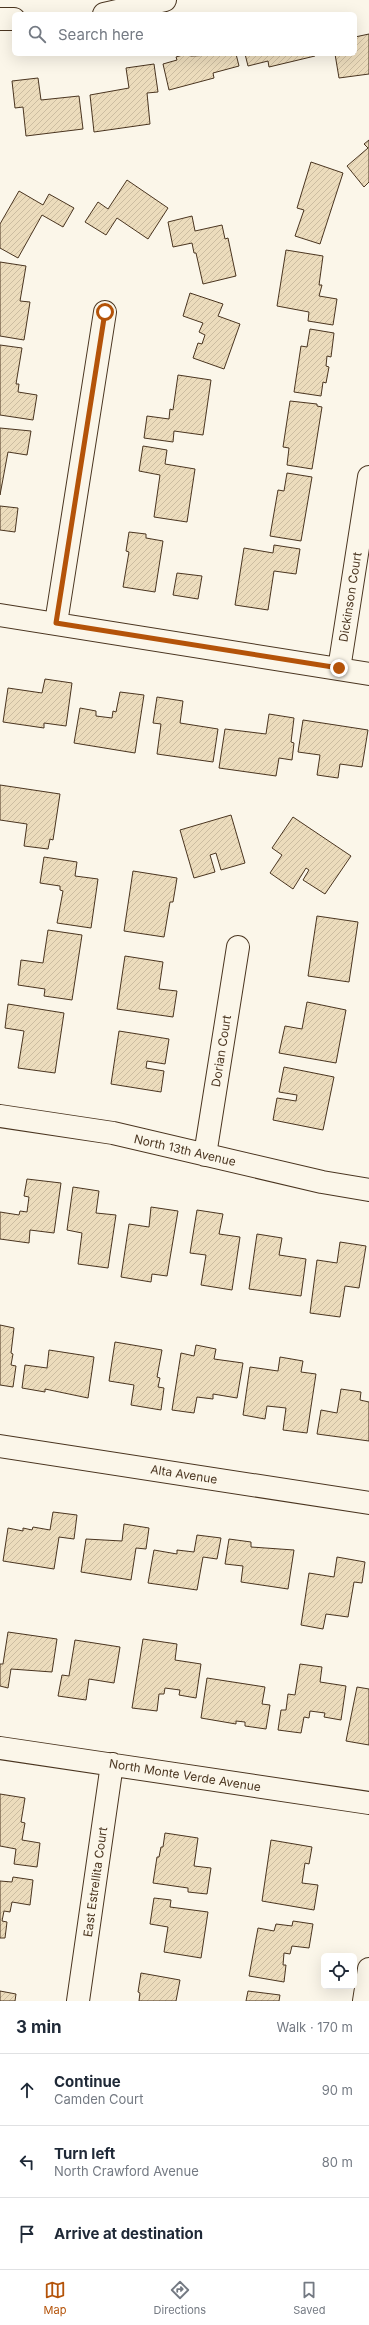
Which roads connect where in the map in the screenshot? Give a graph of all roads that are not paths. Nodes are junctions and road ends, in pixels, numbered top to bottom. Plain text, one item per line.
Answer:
1 (165, 0) edge
2 (113, 12) edge
3 (0, 19) edge
4 (12, 19) edge
5 (105, 312) dead end
6 (369, 477) edge
7 (0, 615) edge
8 (56, 623) junction
9 (339, 668) junction
10 (369, 674) edge
11 (238, 948) dead end
12 (0, 1116) edge
13 (205, 1155) junction
14 (369, 1190) edge
15 (0, 1446) edge
16 (369, 1503) edge
17 (0, 1748) edge
18 (112, 1764) junction
19 (369, 1803) edge
20 (369, 1969) edge
21 (78, 2001) edge
22 (364, 2001) edge

1 - 2 street
3 - 4 street
5 - 8 street
6 - 9 street, Dickinson Court
7 - 8 street
8 - 9 street
9 - 10 street
11 - 13 street, Dorian Court
12 - 13 street, North 13th Avenue
13 - 14 street, North 13th Avenue
15 - 16 street, Alta Avenue
17 - 18 street, North Monte Verde Avenue
18 - 19 street, North Monte Verde Avenue
18 - 21 street, East Estrellita Court
20 - 22 street

